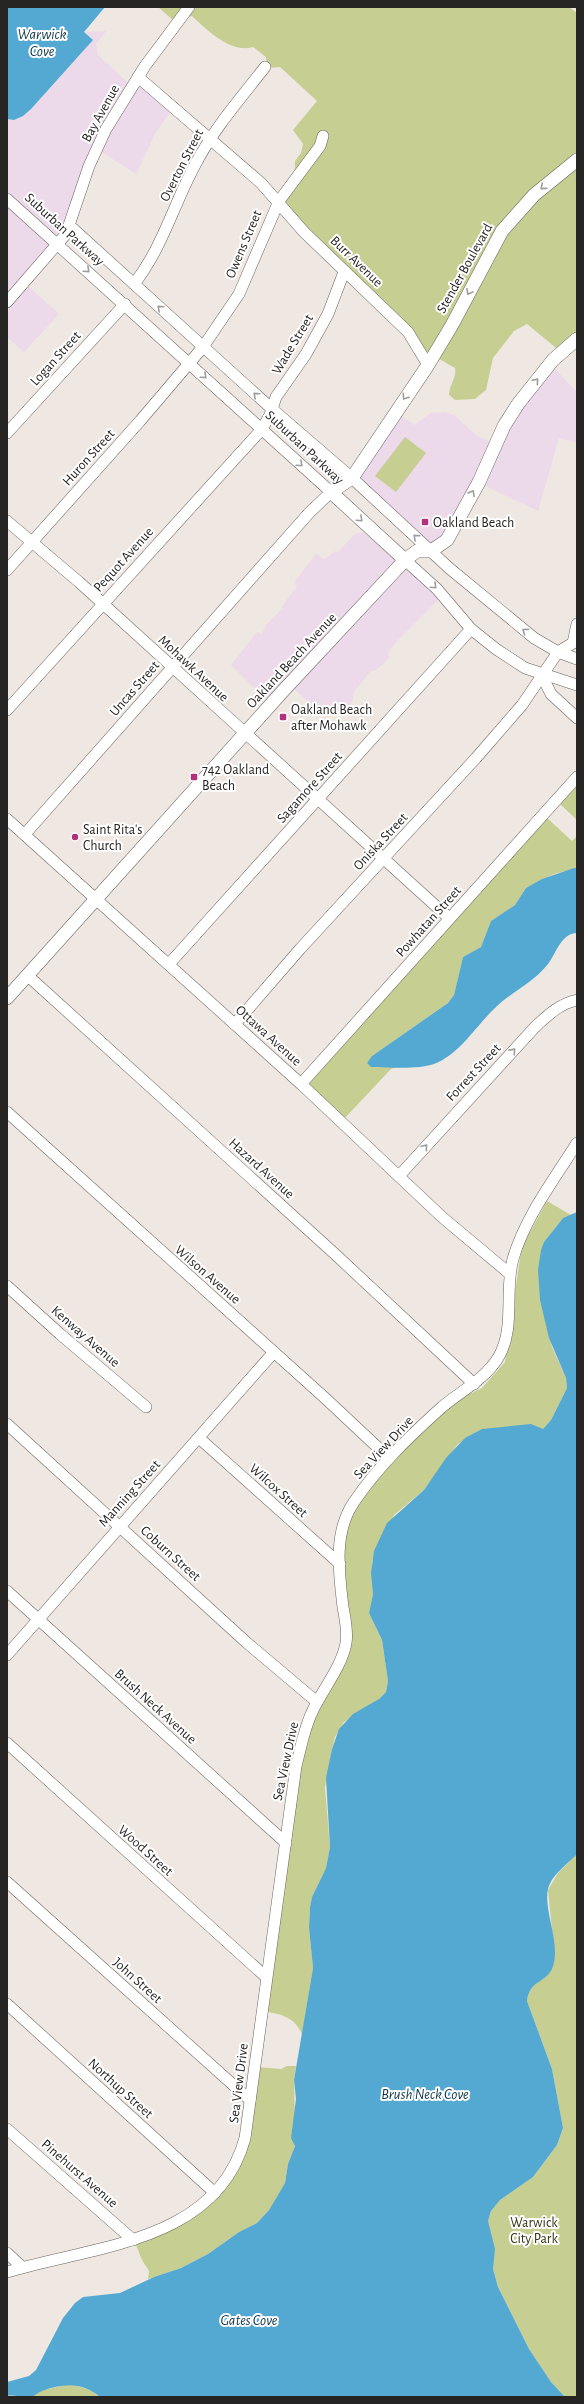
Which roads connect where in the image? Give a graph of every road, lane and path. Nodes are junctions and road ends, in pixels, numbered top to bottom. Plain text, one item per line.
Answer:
1 (189, 7) edge
2 (265, 66) dead end
3 (138, 77) junction
4 (323, 136) dead end
5 (211, 137) junction
6 (575, 161) edge
7 (7, 199) edge
8 (279, 201) junction
9 (70, 226) junction
10 (58, 244) junction
11 (344, 272) junction
12 (134, 284) junction
13 (7, 302) edge
14 (125, 304) junction
15 (577, 339) edge
16 (203, 346) junction
17 (190, 364) junction
18 (428, 365) junction
19 (272, 408) junction
20 (262, 429) junction
21 (7, 433) edge
22 (352, 478) junction
23 (331, 492) junction
24 (7, 521) edge
25 (32, 542) junction
26 (431, 551) junction
27 (405, 560) junction
28 (7, 570) edge
29 (103, 604) junction
30 (577, 624) edge
31 (471, 629) junction
32 (558, 652) junction
33 (577, 659) edge
34 (172, 667) junction
35 (541, 674) junction
36 (577, 685) edge
37 (7, 710) edge
38 (577, 718) edge
39 (244, 734) junction
40 (577, 777) edge
41 (317, 800) junction
42 (7, 819) edge
43 (25, 834) junction
44 (383, 860) junction
45 (95, 900) junction
46 (449, 918) junction
47 (169, 964) junction
48 (27, 975) junction
49 (7, 998) edge
50 (577, 1000) edge
51 (235, 1024) junction
52 (301, 1084) junction
53 (7, 1112) edge
54 (577, 1143) edge
55 (399, 1176) junction
56 (510, 1274) junction
57 (7, 1286) edge
58 (274, 1352) junction
59 (474, 1384) junction
60 (146, 1407) dead end
61 (7, 1424) edge
62 (199, 1438) junction
63 (389, 1458) junction
64 (119, 1526) junction
65 (340, 1564) junction
66 (7, 1591) edge
67 (39, 1620) junction
68 (7, 1655) edge
69 (317, 1702) junction
70 (7, 1743) edge
71 (286, 1843) junction
72 (7, 1882) edge
73 (266, 1977) junction
74 (7, 2004) edge
75 (250, 2100) junction
76 (7, 2129) edge
77 (215, 2193) junction
78 (133, 2240) junction
79 (7, 2254) edge
80 (22, 2267) junction
81 (7, 2272) edge

1 - 3 street, Bay Avenue
2 - 5 street, Overton Street
3 - 5 street, Burr Avenue
3 - 9 street, Bay Avenue
4 - 8 street, Owens Street
5 - 8 street, Burr Avenue
5 - 12 street, Overton Street
6 -> 18 street, Stender Boulevard
7 - 10 street, Suburban Parkway
8 - 11 street, Burr Avenue
8 - 16 street, Owens Street
9 - 10 street, Bay Avenue
9 - 12 street, Suburban Parkway
10 - 13 street, Bay Avenue
10 -> 14 street, Suburban Parkway
11 - 18 street, Burr Avenue
11 - 19 street, Wade Street
16 -> 12 street, Suburban Parkway
14 - 17 street, Suburban Parkway
14 - 21 street, Logan Street
26 -> 15 street, Oakland Beach Avenue
16 - 17 street, Owens Street
19 -> 16 street, Suburban Parkway
17 -> 20 street, Suburban Parkway
17 - 25 street, Huron Street
18 -> 22 street
19 - 20 street, Wade Street
19 - 22 street, Suburban Parkway
20 -> 23 street, Suburban Parkway
20 - 29 street, Pequot Avenue
22 - 23 street
26 -> 22 street, Suburban Parkway
23 -> 27 street, Suburban Parkway
23 - 34 street, Uncas Street
24 - 25 street, Mohawk Avenue
25 - 28 street, Huron Street
25 - 29 street, Mohawk Avenue
26 - 27 street, Oakland Beach Avenue
32 -> 26 street, Suburban Parkway
27 -> 31 street, Suburban Parkway
27 - 39 street, Oakland Beach Avenue
29 - 34 street, Mohawk Avenue
29 - 37 street, Pequot Avenue
30 - 32 street, Oniska Street
31 - 35 street, Suburban Parkway
31 - 41 street, Sagamore Street
32 - 33 street, Suburban Parkway
32 - 35 street, Oniska Street
34 - 39 street, Mohawk Avenue
34 - 43 street, Uncas Street
35 - 36 street, Suburban Parkway
35 - 38 street
35 - 44 street, Oniska Street
39 - 41 street, Mohawk Avenue
39 - 45 street, Oakland Beach Avenue
40 - 46 street, Powhatan Street
41 - 44 street, Mohawk Avenue
41 - 47 street, Sagamore Street
42 - 43 street, Ottawa Avenue
43 - 45 street, Ottawa Avenue
44 - 46 street, Mohawk Avenue
44 - 51 street, Oniska Street
45 - 47 street, Ottawa Avenue
45 - 48 street, Oakland Beach Avenue
46 - 52 street, Powhatan Street
47 - 51 street, Ottawa Avenue
48 - 49 street, Oakland Beach Avenue
48 - 59 street, Hazard Avenue
55 -> 50 street, Forrest Street
51 - 52 street, Ottawa Avenue
52 - 55 street, Ottawa Avenue
53 - 58 street, Wilson Avenue
54 - 56 street, Sea View Drive
55 - 56 street, Ottawa Avenue
56 - 59 street, Sea View Drive
57 - 60 street, Kenway Avenue
58 - 62 street, Manning Street
58 - 63 street, Wilson Avenue
59 - 63 street, Sea View Drive
61 - 64 street, Coburn Street
62 - 64 street, Manning Street
62 - 65 street, Wilcox Street
63 - 65 street, Sea View Drive
64 - 67 street, Manning Street
64 - 69 street, Coburn Street
65 - 69 street, Sea View Drive
66 - 67 street, Brush Neck Avenue
67 - 68 street, Manning Street
67 - 71 street, Brush Neck Avenue
69 - 71 street, Sea View Drive
70 - 73 street, Wood Street
71 - 73 street, Sea View Drive
72 - 75 street, John Street
73 - 75 street, Sea View Drive
74 - 77 street, Northup Street
75 - 77 street, Sea View Drive
76 - 78 street, Pinehurst Avenue
77 - 78 street, Sea View Drive
78 - 80 street, Sea View Drive
79 - 80 street
80 - 81 street, Sea View Drive

